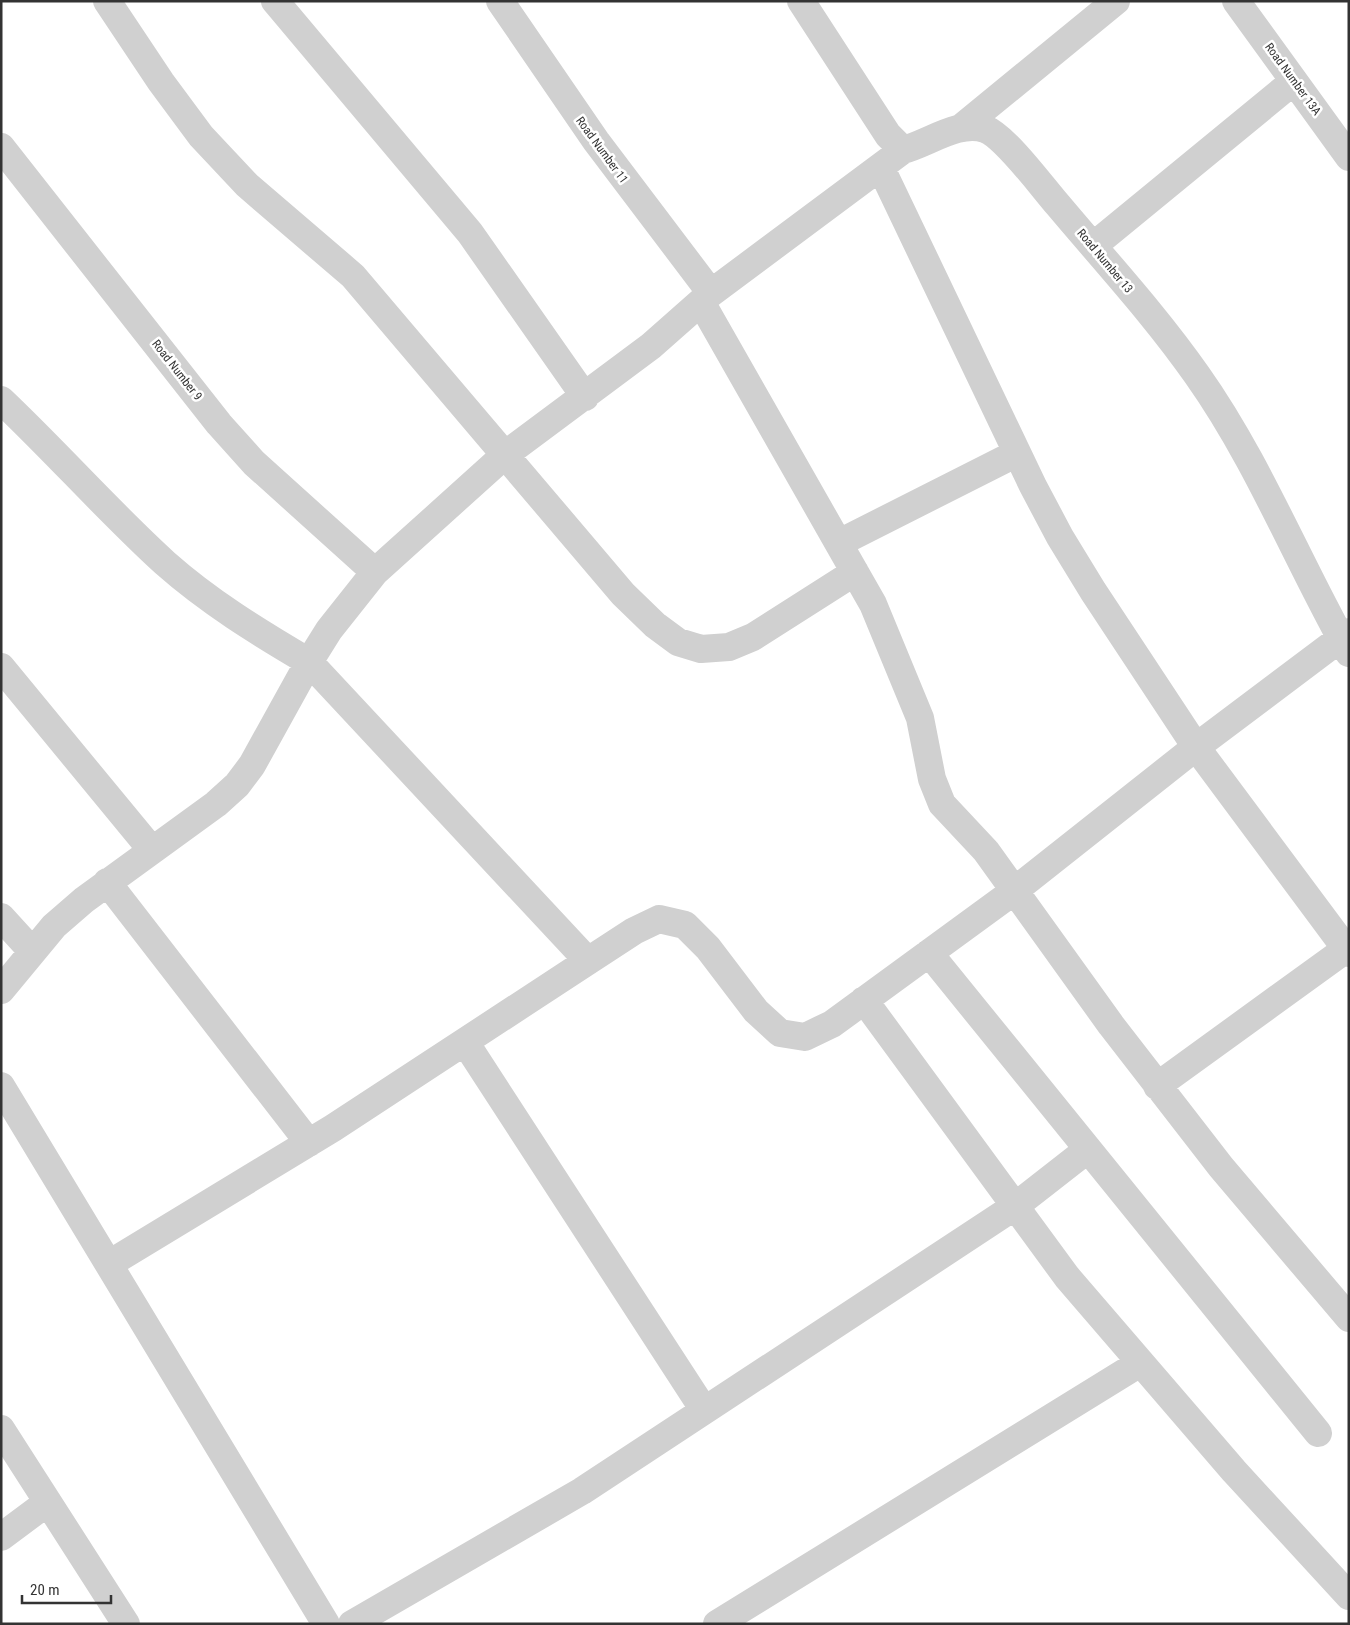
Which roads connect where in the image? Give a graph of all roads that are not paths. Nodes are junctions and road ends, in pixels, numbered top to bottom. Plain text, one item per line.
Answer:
1 (107, 1) edge
2 (276, 1) edge
3 (500, 1) edge
4 (800, 1) edge
5 (1116, 1) edge
6 (1236, 1) edge
7 (1294, 81) junction
8 (962, 127) junction
9 (1, 147) edge
10 (903, 150) junction
11 (1349, 157) edge
12 (881, 168) junction
13 (1093, 246) junction
14 (706, 297) junction
15 (585, 397) junction
16 (1, 400) edge
17 (1018, 453) junction
18 (506, 454) junction
19 (839, 544) junction
20 (375, 572) junction
21 (855, 572) junction
22 (1346, 641) edge
23 (309, 662) junction
24 (1, 668) edge
25 (1196, 747) junction
26 (152, 849) junction
27 (107, 882) junction
28 (1014, 891) junction
29 (1, 917) edge
30 (32, 951) junction
31 (1347, 951) edge
32 (928, 953) junction
33 (588, 961) junction
34 (1, 990) edge
35 (864, 1000) junction
36 (465, 1042) junction
37 (1, 1086) edge
38 (1157, 1086) junction
39 (309, 1143) junction
40 (1088, 1150) junction
41 (1014, 1207) junction
42 (109, 1264) junction
43 (1349, 1318) edge
44 (1140, 1363) junction
45 (704, 1410) junction
46 (1, 1429) edge
47 (1318, 1433) dead end
48 (48, 1502) junction
49 (1, 1537) edge
50 (1349, 1596) edge
51 (126, 1624) edge
52 (326, 1624) edge
53 (352, 1624) edge
54 (718, 1624) edge

1 - 18 street
2 - 15 street
3 - 14 street, Road Number 11
4 - 10 street
5 - 8 street
6 - 7 street, Road Number 13A
7 - 11 street, Road Number 13A
7 - 13 street
8 - 10 street
8 - 13 street, Road Number 13
9 - 20 street, Road Number 9
10 - 12 street
12 - 14 street
12 - 17 street
13 - 22 street, Road Number 13
14 - 15 street
14 - 19 street, Road Number 11
15 - 18 street
16 - 23 street
17 - 19 street
17 - 25 street
18 - 20 street
18 - 21 street
19 - 21 street, Road Number 11
20 - 23 street
21 - 28 street, Road Number 11
22 - 25 street
23 - 26 street
23 - 33 street
24 - 26 street
25 - 28 street
25 - 31 street
26 - 27 street
27 - 30 street
27 - 39 street
28 - 32 street
28 - 38 street, Road Number 11
29 - 30 street
30 - 34 street
31 - 38 street
32 - 35 street
32 - 40 street
33 - 35 street
33 - 36 street
35 - 41 street
36 - 39 street
36 - 45 street
37 - 42 street
38 - 43 street, Road Number 11
39 - 42 street
40 - 41 street
40 - 47 street
41 - 44 street
41 - 45 street
42 - 52 street
44 - 50 street
44 - 54 street
45 - 53 street
46 - 48 street
48 - 49 street
48 - 51 street

